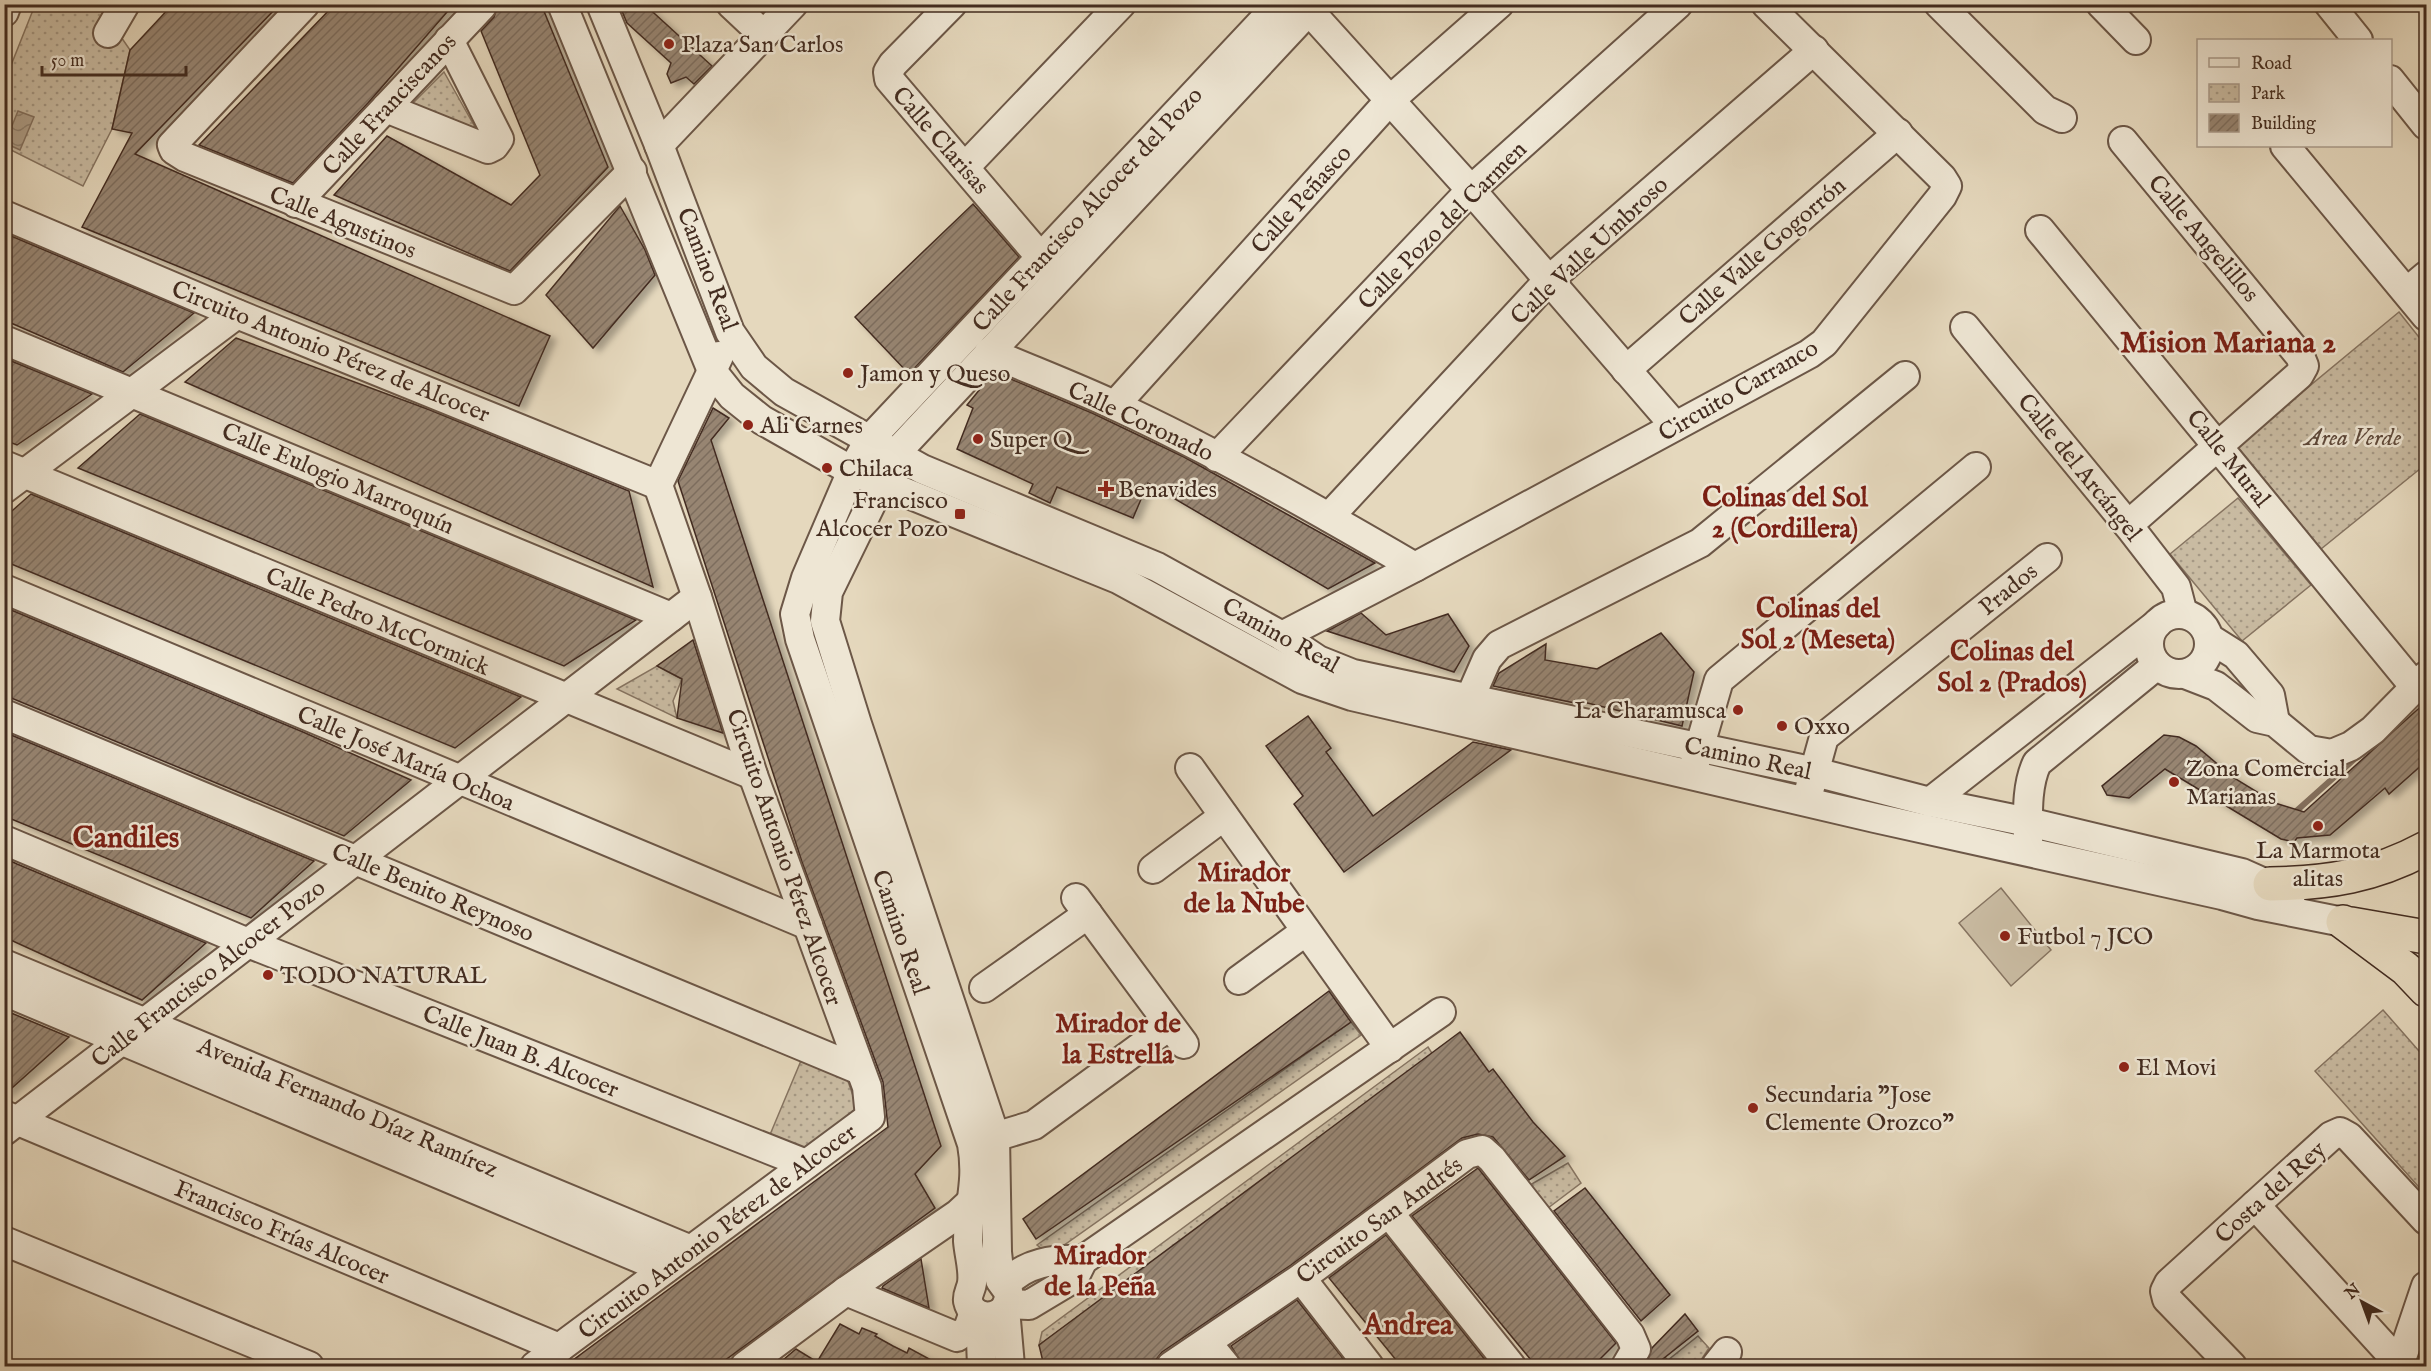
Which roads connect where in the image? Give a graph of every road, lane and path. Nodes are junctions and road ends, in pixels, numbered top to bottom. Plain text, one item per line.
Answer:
1 (7, 4) edge
2 (125, 4) edge
3 (305, 4) edge
4 (562, 4) edge
5 (602, 4) edge
6 (731, 4) edge
7 (793, 4) edge
8 (952, 4) edge
9 (1121, 4) edge
10 (1499, 4) edge
11 (1678, 4) edge
12 (1766, 4) edge
13 (1939, 4) edge
14 (2101, 4) edge
15 (2329, 4) edge
16 (482, 6) edge
17 (1298, 10) edge
18 (4, 12) edge
19 (108, 33) dead end
20 (764, 35) junction
21 (2357, 39) edge
22 (449, 40) junction
23 (2136, 40) dead end
24 (1814, 50) junction
25 (2392, 81) edge
26 (1389, 100) junction
27 (386, 108) junction
28 (2062, 118) dead end
29 (2426, 123) edge
30 (1898, 133) junction
31 (2123, 141) dead end
32 (659, 145) junction
33 (2286, 147) edge
34 (965, 167) junction
35 (632, 171) junction
36 (1471, 190) junction
37 (296, 203) junction
38 (4, 215) edge
39 (2040, 231) dead end
40 (1050, 268) junction
41 (1549, 280) junction
42 (2417, 284) edge
43 (237, 314) junction
44 (2427, 316) edge
45 (1965, 327) dead end
46 (730, 332) junction
47 (4, 340) edge
48 (989, 352) junction
49 (712, 370) junction
50 (1626, 370) junction
51 (1905, 376) dead end
52 (133, 392) junction
53 (1114, 405) junction
54 (1675, 426) junction
55 (869, 440) junction
56 (2219, 446) junction
57 (896, 453) junction
58 (1217, 457) junction
59 (1976, 467) dead end
60 (852, 471) junction
61 (11, 476) edge
62 (882, 483) junction
63 (658, 485) junction
64 (1329, 517) junction
65 (2128, 525) junction
66 (2047, 558) dead end
67 (1415, 567) junction
68 (4, 589) edge
69 (698, 597) junction
70 (671, 617) junction
71 (2170, 619) junction
72 (1282, 636) junction
73 (2209, 638) junction
74 (2157, 665) junction
75 (2184, 674) junction
76 (2421, 682) edge
77 (565, 699) junction
78 (1465, 710) junction
79 (4, 714) edge
80 (2275, 722) junction
81 (1700, 749) junction
82 (1190, 768) dead end
83 (1815, 772) junction
84 (753, 775) junction
85 (1691, 775) junction
86 (457, 780) junction
87 (1805, 802) junction
88 (1930, 802) junction
89 (1224, 816) junction
90 (2028, 822) junction
91 (4, 840) edge
92 (2427, 848) edge
93 (2029, 852) junction
94 (355, 859) junction
95 (1153, 869) dead end
96 (2224, 882) junction
97 (2264, 895) junction
98 (2343, 922) junction
99 (808, 925) junction
100 (1306, 931) junction
101 (2427, 937) edge
102 (248, 943) junction
103 (4, 964) edge
104 (1239, 980) dead end
105 (984, 988) dead end
106 (2427, 990) edge
107 (4, 991) edge
108 (1441, 1012) dead end
109 (133, 1031) junction
110 (1390, 1048) junction
111 (860, 1070) junction
112 (870, 1117) joint
113 (9, 1122) edge
114 (983, 1140) junction
115 (806, 1164) junction
116 (972, 1201) junction
117 (2255, 1205) junction
118 (1389, 1213) junction
119 (2427, 1220) edge
120 (4, 1242) edge
121 (691, 1250) junction
122 (665, 1269) junction
123 (1301, 1278) junction
124 (2427, 1286) edge
125 (846, 1290) junction
126 (989, 1298) junction
127 (1208, 1344) junction
128 (559, 1348) junction
129 (2399, 1365) edge
130 (309, 1366) edge
131 (535, 1366) edge
132 (745, 1366) edge
133 (982, 1366) edge
134 (1010, 1366) edge
135 (1171, 1366) edge
136 (1226, 1366) edge
137 (1369, 1366) edge
138 (1511, 1366) edge
139 (1626, 1366) edge
140 (2232, 1366) edge

1 - 18 street
2 - 19 street
3 - 37 street, Calle Agustinos
4 - 35 street, Camino Real
5 - 32 street, Camino Real
6 - 20 street
7 - 20 street
8 - 34 street, Calle Clarisas
9 - 34 street
10 - 26 street, Calle Peñasco
11 - 36 street, Calle Pozo del Carmen
12 - 24 street, Circuito Carranco
13 - 28 street
14 - 23 street
15 - 21 street
16 - 22 street, Calle Franciscanos
17 - 26 street
17 - 40 street, Calle Francisco Alcocer del Pozo
20 - 32 street
22 - 27 street, Calle Franciscanos
22 - 27 street
24 - 30 street, Circuito Carranco
24 - 41 street, Calle Valle Umbroso
25 - 29 street
26 - 36 street
26 - 53 street, Calle Peñasco
27 - 37 street, Calle Franciscanos
30 - 50 street, Calle Valle Gogorrón
30 - 54 street, Circuito Carranco
31 - 56 street, Calle Angelillos
32 - 46 street, Camino Real
33 - 42 street
34 - 40 street, Calle Clarisas
35 - 37 street, Calle Agustinos
35 - 49 street, Camino Real
36 - 41 street
36 - 58 street, Calle Pozo del Carmen
38 - 43 street, Circuito Antonio Pérez de Alcocer
39 - 56 street, Calle Mural
40 - 48 street, Calle Francisco Alcocer del Pozo
40 - 55 street, Calle Francisco Alcocer del Pozo
41 - 50 street
41 - 64 street, Calle Valle Umbroso
42 - 44 street
43 - 52 street
43 - 63 street, Circuito Antonio Pérez de Alcocer
45 - 65 street, Calle del Arcángel
46 - 49 street
46 - 55 street, Camino Real
47 - 52 street, Calle Eulogio Marroquín
48 - 53 street, Calle Coronado
48 - 57 street, Calle Francisco Alcocer del Pozo
49 - 60 street, Camino Real
49 - 63 street
50 - 54 street
51 - 78 street
52 - 61 street
52 - 70 street, Calle Eulogio Marroquín
53 - 58 street, Calle Coronado
54 - 67 street, Circuito Carranco
55 - 57 street, Camino Real
55 - 60 street, Calle Francisco Alcocer del Pozo
56 - 65 street
56 - 76 street, Calle Mural
57 - 62 street, Calle Francisco Alcocer del Pozo
57 - 72 street, Camino Real
58 - 64 street, Calle Coronado
59 - 81 street
60 - 62 street, Camino Real
60 - 114 street, Camino Real
61 - 77 street, Calle Pedro McCormick
62 - 78 street, Camino Real
62 - 114 street, Camino Real
63 - 69 street
64 - 67 street, Calle Coronado
65 - 71 street, Calle del Arcángel
66 - 83 street, Prados
67 - 72 street, Circuito Carranco
68 - 86 street, Calle José María Ochoa
69 - 70 street, Calle Francisco Alcocer Pozo
69 - 84 street, Circuito Antonio Pérez Alcocer
70 - 77 street, Calle Francisco Alcocer Pozo
71 - 73 street
71 - 74 street
71 - 88 street
72 - 78 street, Camino Real
73 - 75 street
73 - 80 street
74 - 75 street
74 - 90 street
75 - 80 street
76 - 80 street
77 - 84 street, Calle Pedro McCormick
77 - 86 street, Calle Francisco Alcocer Pozo
78 - 81 street, Camino Real
78 - 85 street, Camino Real
79 - 94 street, Calle Benito Reynoso
81 - 83 street, Camino Real
81 - 85 street
82 - 89 street
83 - 87 street, Prados
83 - 88 street, Camino Real
84 - 99 street, Circuito Antonio Pérez Alcocer
85 - 87 street, Camino Real
86 - 94 street, Calle Francisco Alcocer Pozo
86 - 99 street, Calle José María Ochoa
87 - 93 street, Camino Real
88 - 90 street, Camino Real
89 - 95 street
89 - 100 street
90 - 93 street
90 - 96 street, Camino Real
91 - 102 street, Calle Juan B. Alcocer
92 - 97 highway
93 - 96 street, Camino Real
94 - 102 street, Calle Francisco Alcocer Pozo
94 - 111 street, Calle Benito Reynoso
96 - 97 street, Camino Real
97 - 98 street, Camino Real
98 - 101 highway
98 - 106 highway
99 - 111 street, Circuito Antonio Pérez Alcocer
100 - 104 street
100 - 110 street
102 - 109 street, Calle Francisco Alcocer Pozo
102 - 115 street, Calle Juan B. Alcocer
103 - 109 street, Avenida Fernando Díaz Ramírez
105 - 114 street
107 - 109 street, Avenida Fernando Díaz Ramírez
108 - 110 street
109 - 113 street, Calle Francisco Alcocer Pozo
109 - 121 street, Avenida Fernando Díaz Ramírez
109 - 122 street, Avenida Fernando Díaz Ramírez
110 - 126 street
111 - 112 street, Circuito Antonio Pérez Alcocer
112 - 115 street, Circuito Antonio Pérez de Alcocer
113 - 128 street, Francisco Frías Alcocer
114 - 116 street, Camino Real
114 - 126 street, Camino Real
115 - 121 street, Circuito Antonio Pérez de Alcocer
116 - 125 street
116 - 126 street, Camino Real
117 - 119 street, Costa del Rey
117 - 129 street
117 - 140 street, Costa del Rey
118 - 123 street, Circuito San Andrés
118 - 138 street
118 - 139 street, Circuito San Andrés
120 - 130 street
121 - 122 street, Circuito Antonio Pérez de Alcocer
122 - 128 street, Circuito Antonio Pérez de Alcocer
123 - 127 street, Circuito San Andrés
123 - 137 street
124 - 129 street
125 - 126 street
125 - 132 street
126 - 133 street, Camino Real
126 - 134 street, Camino Real
127 - 135 street, Circuito San Andrés
127 - 136 street
128 - 131 street, Circuito Antonio Pérez de Alcocer

